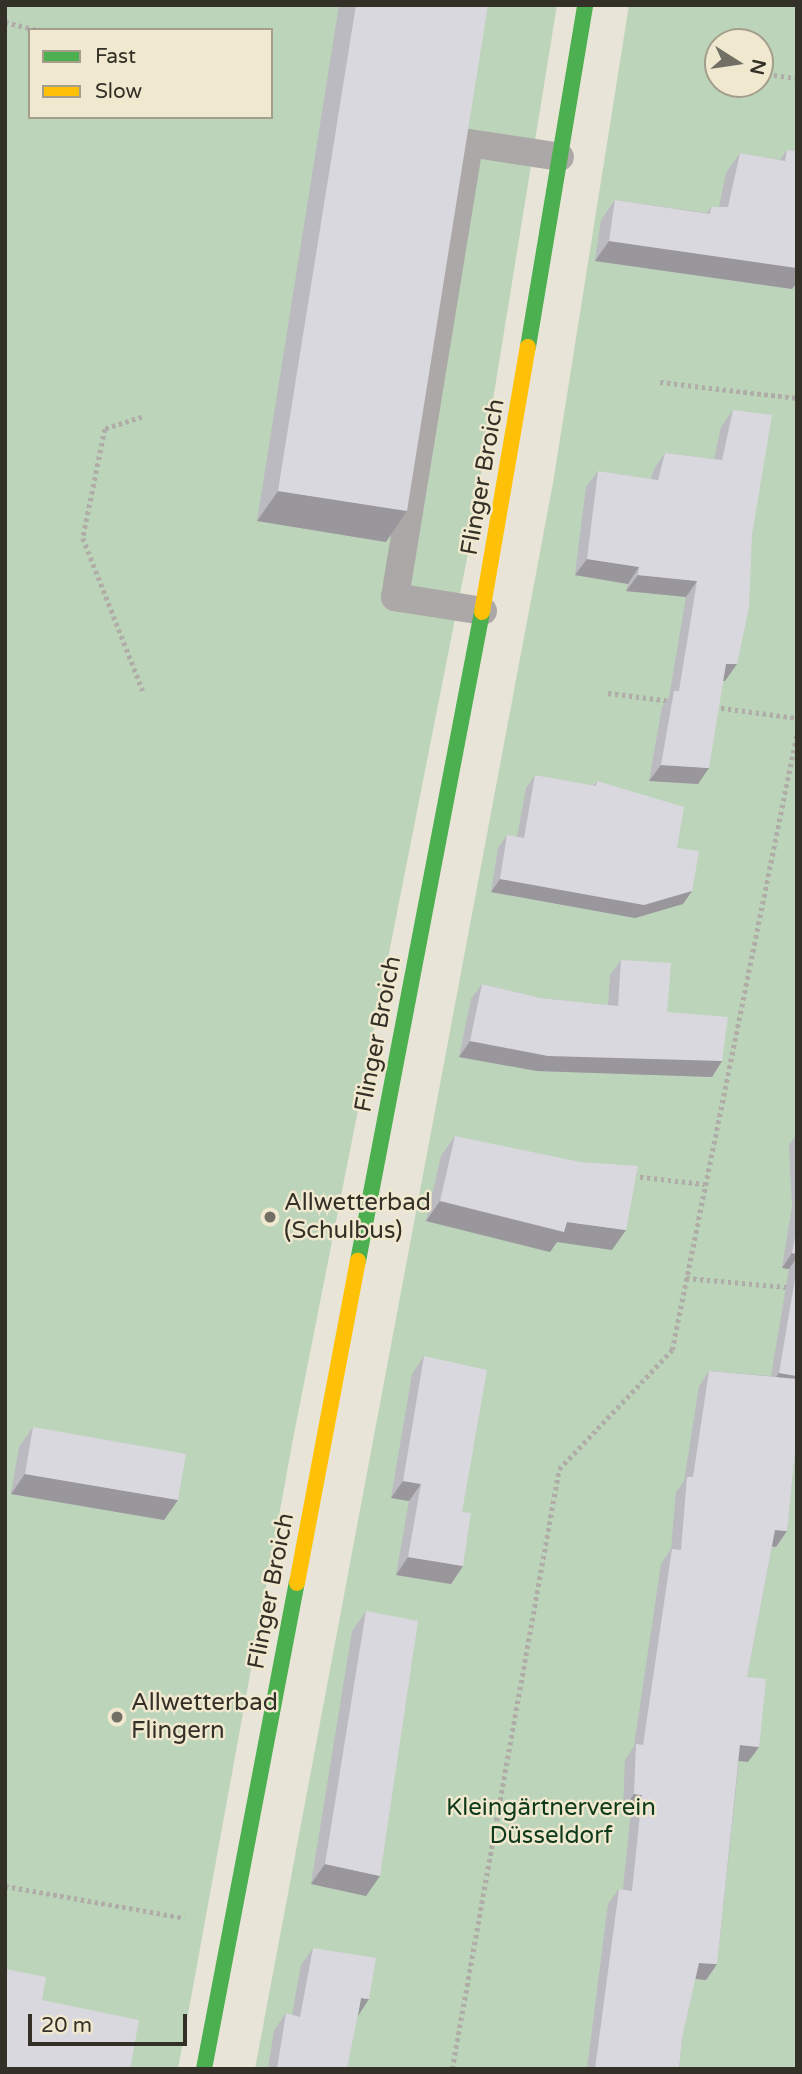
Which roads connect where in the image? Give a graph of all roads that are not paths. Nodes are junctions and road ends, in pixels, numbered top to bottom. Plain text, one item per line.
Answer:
1 (585, 5) edge
2 (560, 158) junction
3 (483, 611) junction
4 (204, 2069) edge

1 - 2 street, Flinger Broich
2 - 3 street, Flinger Broich
2 - 3 lane
3 - 4 street, Flinger Broich

